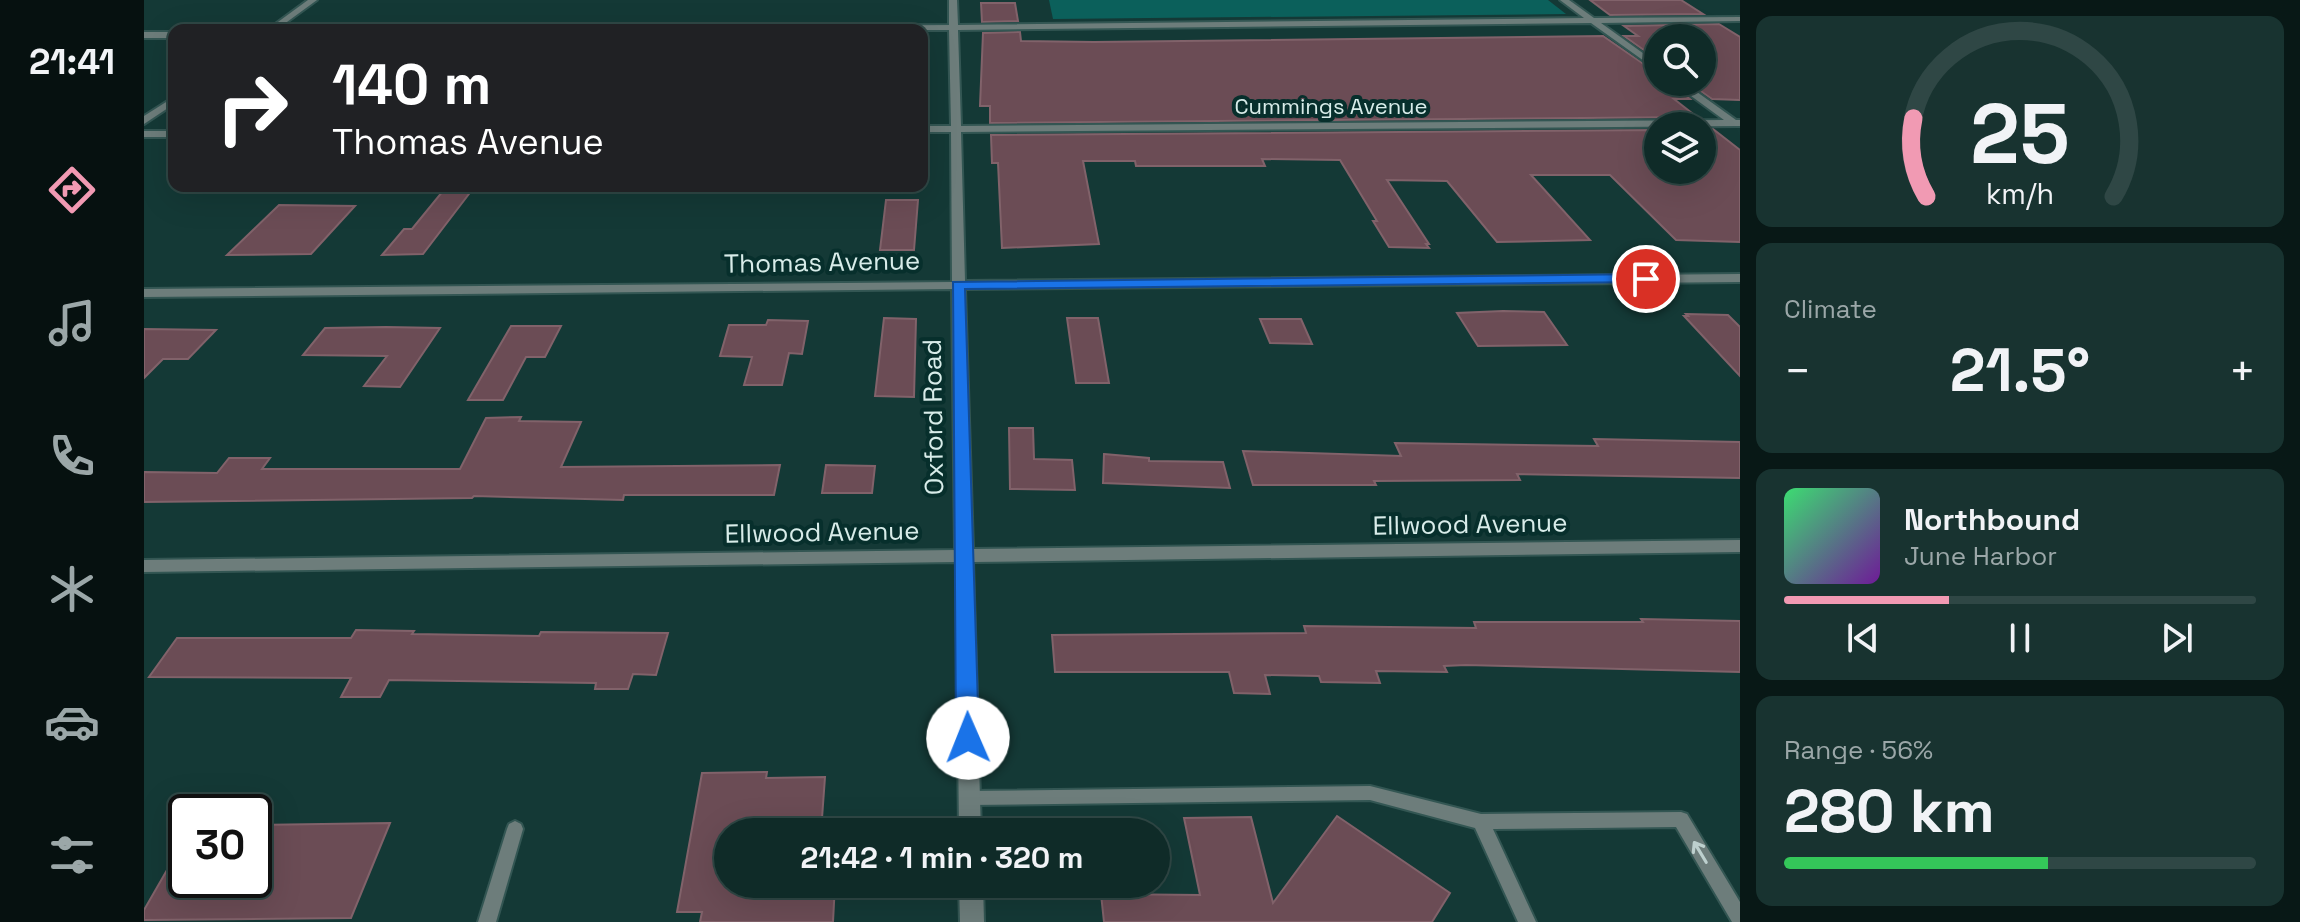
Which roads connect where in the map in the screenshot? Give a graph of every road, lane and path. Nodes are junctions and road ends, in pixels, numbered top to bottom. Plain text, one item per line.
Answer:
1 (313, 0) edge
2 (953, 0) edge
3 (1564, 0) edge
4 (1740, 19) edge
5 (1593, 21) junction
6 (279, 24) edge
7 (928, 28) edge
8 (953, 28) junction
9 (144, 35) edge
10 (168, 35) edge
11 (1644, 58) edge
12 (1697, 96) edge
13 (168, 104) edge
14 (144, 121) edge
15 (1738, 125) edge
16 (928, 129) edge
17 (956, 129) junction
18 (144, 134) edge
19 (168, 134) edge
20 (1740, 278) edge
21 (958, 285) junction
22 (144, 293) edge
23 (1740, 546) edge
24 (963, 557) junction
25 (144, 566) edge
26 (969, 798) junction
27 (970, 818) edge
28 (1481, 822) junction
29 (515, 829) dead end
30 (971, 898) edge
31 (1740, 919) edge
32 (487, 922) edge
33 (972, 922) edge
34 (1527, 922) edge

1 - 6 street
2 - 8 street, Oxford Road
3 - 5 street
4 - 5 street
5 - 8 street
5 - 11 street
7 - 8 street
8 - 17 street, Oxford Road
9 - 10 street
12 - 15 street
13 - 14 street
15 - 17 street, Cummings Avenue
16 - 17 street, Cummings Avenue
17 - 21 street, Oxford Road
18 - 19 street
20 - 21 street, Thomas Avenue
21 - 22 street, Thomas Avenue
21 - 24 street, Oxford Road
23 - 24 street, Ellwood Avenue
24 - 25 street, Ellwood Avenue
24 - 26 street, Oxford Road
26 - 27 street, Oxford Road
26 - 28 lane
31 -> 28 lane
28 - 34 lane
29 - 32 lane
30 - 33 street

